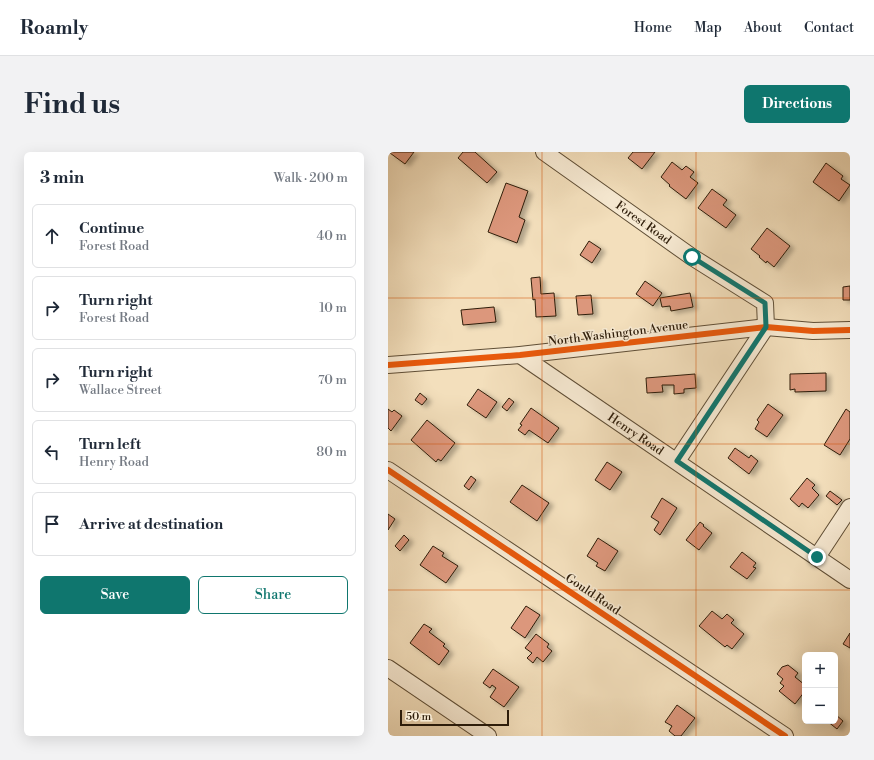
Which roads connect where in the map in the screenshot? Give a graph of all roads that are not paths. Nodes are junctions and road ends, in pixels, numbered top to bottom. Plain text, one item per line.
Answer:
1 (544, 152) edge
2 (766, 327) junction
3 (850, 330) edge
4 (520, 356) junction
5 (388, 365) edge
6 (677, 461) junction
7 (388, 470) edge
8 (850, 507) edge
9 (817, 557) junction
10 (850, 580) edge
11 (388, 668) edge
12 (488, 736) edge
13 (786, 736) edge

1 - 2 street, Forest Road
2 - 3 street, North Washington Avenue
2 - 4 street, North Washington Avenue
2 - 6 street
4 - 5 street, North Washington Avenue
4 - 6 street, Henry Road
6 - 9 street, Henry Road
7 - 13 street, Gould Road
8 - 9 street
9 - 10 street, Henry Road
11 - 12 street

